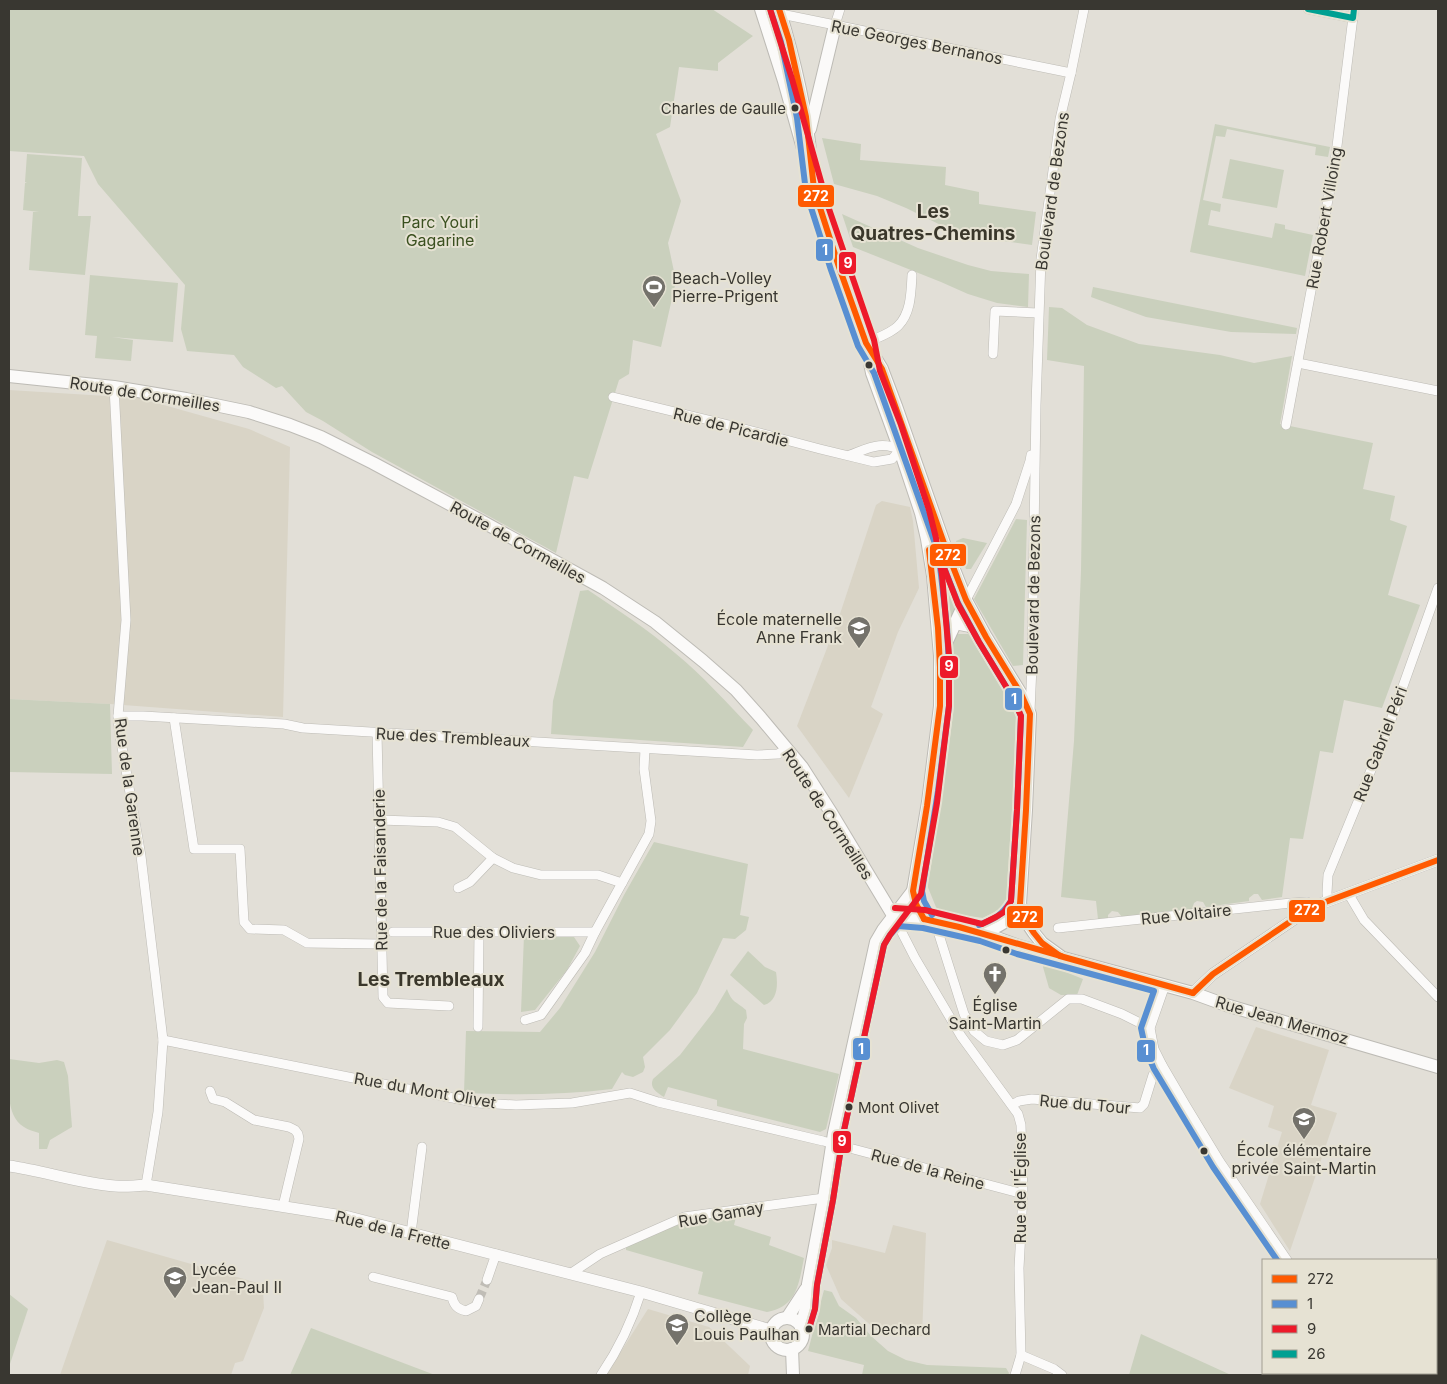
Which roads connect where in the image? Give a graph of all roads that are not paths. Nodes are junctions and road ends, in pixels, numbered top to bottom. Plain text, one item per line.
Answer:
1 (840, 9) edge
2 (1084, 9) edge
3 (1308, 9) edge
4 (780, 12) edge
5 (1354, 13) edge
6 (762, 14) edge
7 (835, 25) junction
8 (1071, 72) junction
9 (809, 133) junction
10 (814, 189) junction
11 (912, 275) dead end
12 (1038, 313) junction
13 (866, 343) junction
14 (993, 354) dead end
15 (1298, 363) junction
16 (9, 376) edge
17 (114, 387) junction
18 (1438, 391) edge
19 (613, 397) dead end
20 (1036, 405) junction
21 (1286, 425) dead end
22 (899, 428) junction
23 (881, 445) junction
24 (905, 448) junction
25 (850, 456) junction
26 (885, 460) junction
27 (910, 465) junction
28 (1438, 588) edge
29 (966, 600) junction
30 (955, 622) junction
31 (986, 637) junction
32 (940, 656) junction
33 (1030, 714) junction
34 (118, 716) junction
35 (174, 718) junction
36 (377, 733) junction
37 (645, 749) junction
38 (787, 749) junction
39 (380, 820) junction
40 (493, 858) junction
41 (1438, 860) edge
42 (622, 883) junction
43 (458, 888) dead end
44 (913, 891) junction
45 (1348, 893) junction
46 (1328, 900) junction
47 (1020, 904) junction
48 (1312, 907) junction
49 (894, 917) junction
50 (930, 920) junction
51 (1058, 928) dead end
52 (480, 931) junction
53 (393, 932) dead end
54 (595, 932) junction
55 (983, 933) junction
56 (381, 944) junction
57 (1060, 956) junction
58 (1165, 986) junction
59 (1193, 993) junction
60 (1438, 997) edge
61 (449, 1006) dead end
62 (525, 1020) dead end
63 (478, 1027) dead end
64 (1150, 1028) junction
65 (163, 1040) junction
66 (1162, 1065) junction
67 (1438, 1067) edge
68 (210, 1091) dead end
69 (1012, 1105) junction
70 (833, 1144) junction
71 (422, 1147) dead end
72 (9, 1166) edge
73 (146, 1185) junction
74 (1023, 1194) junction
75 (824, 1198) junction
76 (284, 1206) junction
77 (411, 1233) junction
78 (496, 1254) junction
79 (1286, 1259) edge
80 (570, 1274) junction
81 (373, 1278) dead end
82 (487, 1280) tunnel mouth
83 (808, 1284) junction
84 (641, 1292) junction
85 (479, 1299) tunnel mouth
86 (787, 1318) junction
87 (801, 1327) junction
88 (771, 1330) junction
89 (792, 1349) junction
90 (1021, 1354) junction
91 (601, 1375) edge
92 (793, 1375) edge
93 (1015, 1375) edge
94 (1062, 1375) edge

1 - 7 street
2 - 8 street, Boulevard de Bezons
3 - 5 street
4 - 6 street
4 - 7 street, Rue Georges Bernanos
4 - 9 main road
5 - 15 street, Rue Robert Villoing
6 - 10 main road
7 - 8 street, Rue Georges Bernanos
7 - 9 main road
8 - 12 street, Boulevard de Bezons
9 - 10 main road
10 - 13 main road
11 - 13 street
12 - 14 street
12 - 20 street, Boulevard de Bezons
13 - 22 main road
15 - 18 street
15 - 21 street, Rue Robert Villoing
16 - 17 main road, Route de Cormeilles
17 - 34 street, Rue de la Garenne
17 - 38 main road, Route de Cormeilles
19 - 25 street, Rue de Picardie
20 - 29 street, Boulevard de Bezons
20 - 33 street, Boulevard de Bezons
22 - 23 street
22 - 24 main road
23 - 24 street
23 - 25 street
24 - 26 street
24 - 27 main road
25 - 26 street, Rue de Picardie
26 - 27 street, Rue de Picardie
27 - 29 main road
27 - 32 main road
28 - 46 street, Rue Gabriel Péri
29 - 30 main road
29 - 31 main road
30 - 31 main road
30 - 32 main road
31 - 33 main road
32 - 44 main road
33 - 47 main road, Boulevard de Bezons
34 - 35 street, Rue des Trembleaux
34 - 65 street, Rue de la Garenne
35 - 36 street, Rue des Trembleaux
35 - 56 street
36 - 37 street, Rue des Trembleaux
36 - 39 street, Rue de la Faisanderie
37 - 38 street, Rue des Trembleaux
37 - 42 street
38 - 49 main road, Route de Cormeilles
39 - 40 street
39 - 56 street, Rue de la Faisanderie
40 - 42 street
40 - 43 street
41 - 45 street
42 - 54 street
44 - 49 main road
44 - 50 main road
45 - 46 street
45 - 60 street
46 - 48 street
47 - 55 main road
47 - 57 main road, Boulevard de Bezons
48 - 51 street, Rue Voltaire
48 - 59 street
49 - 50 main road, Rue Jean Mermoz
49 - 69 street, Rue de l'Église
49 - 70 main road
50 - 55 main road, Rue Jean Mermoz
50 - 64 street
52 - 53 street, Rue des Oliviers
52 - 54 street, Rue des Oliviers
52 - 63 street
54 - 62 street
55 - 57 main road, Rue Jean Mermoz
56 - 61 street, Rue de la Faisanderie
57 - 58 main road, Rue Jean Mermoz
58 - 59 main road, Rue Jean Mermoz
58 - 64 street
59 - 67 main road, Rue Jean Mermoz
64 - 66 street
65 - 70 street, Rue du Mont Olivet
65 - 73 street, Rue de la Garenne
66 - 69 street, Rue du Tour
66 - 79 street
68 - 76 street
69 - 74 street, Rue de l'Église
70 - 74 street, Rue de la Reine
70 - 75 main road
71 - 77 street, Rue de la Frette
72 - 73 street, Rue de la Frette
73 - 76 street, Rue de la Frette
74 - 90 street, Rue de l'Église
75 - 80 street, Rue Gamay
75 - 83 main road
76 - 77 street, Rue de la Frette
77 - 78 street, Rue de la Frette
78 - 80 street, Rue de la Frette
78 - 82 street
80 - 84 street, Rue de la Frette
81 - 85 street
83 - 86 main road
83 - 87 main road
84 - 88 street, Rue de la Frette
84 - 91 street
86 - 87 main road
86 - 88 main road
87 - 89 main road
88 - 89 main road
89 - 92 main road
90 - 93 street, Rue de l'Église
90 - 94 street

